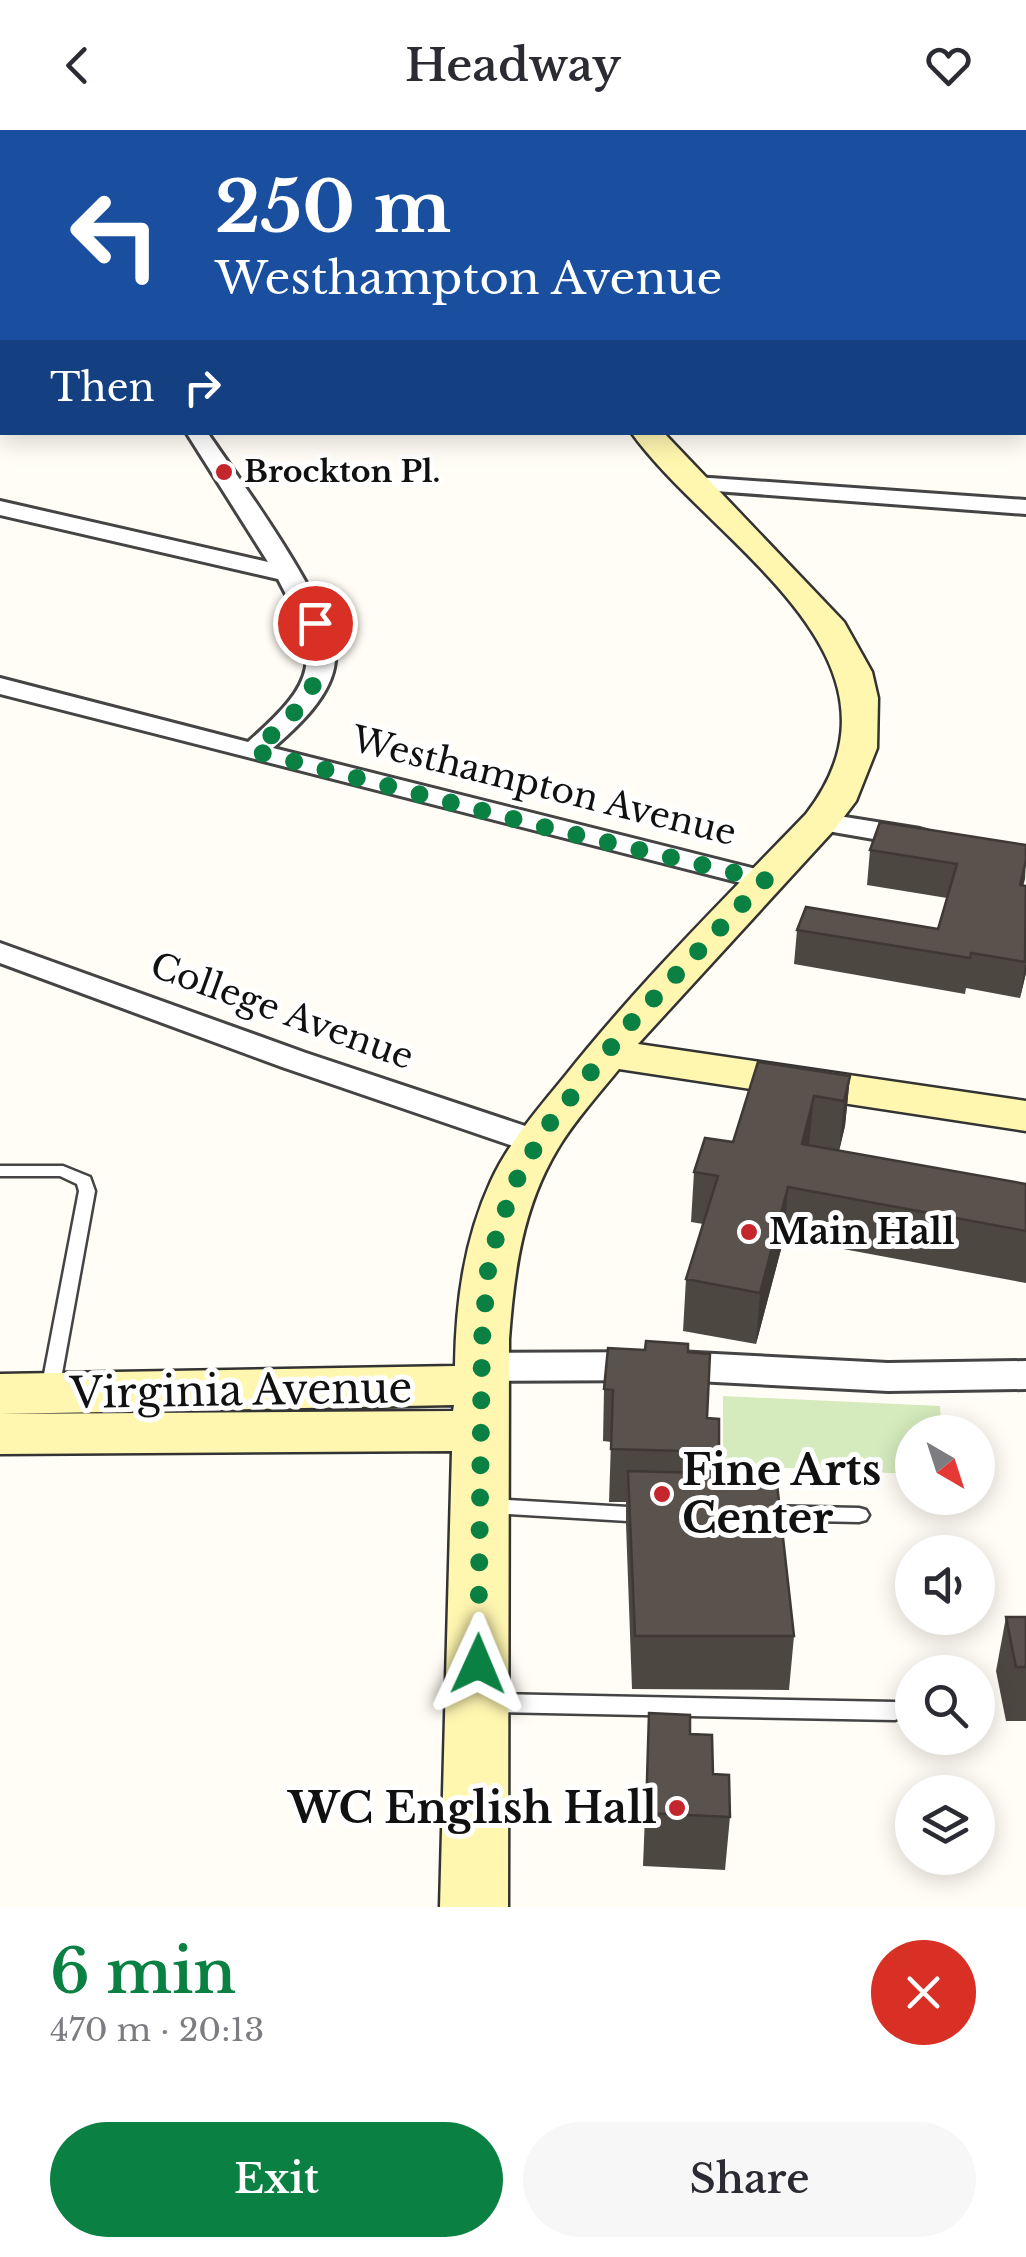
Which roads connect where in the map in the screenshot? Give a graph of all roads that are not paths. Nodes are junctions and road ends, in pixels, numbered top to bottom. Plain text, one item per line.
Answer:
1 (198, 435) edge
2 (649, 435) edge
3 (696, 484) junction
4 (1026, 506) edge
5 (0, 508) edge
6 (283, 572) junction
7 (0, 686) edge
8 (254, 751) junction
9 (820, 822) junction
10 (946, 842) edge
11 (765, 880) junction
12 (0, 952) edge
13 (606, 1053) junction
14 (1026, 1116) edge
15 (538, 1142) junction
16 (0, 1171) edge
17 (1026, 1375) edge
18 (24, 1394) edge
19 (481, 1394) junction
20 (0, 1434) edge
21 (480, 1506) junction
22 (742, 1515) edge
23 (859, 1515) dead end
24 (673, 1516) edge
25 (477, 1703) junction
26 (895, 1710) dead end
27 (480, 1905) edge

1 - 6 street
2 - 3 main road
3 - 4 street
3 - 9 main road
5 - 6 street
6 - 8 street
7 - 8 street, Westhampton Avenue
8 - 11 street, Westhampton Avenue
9 - 10 street
9 - 11 main road
11 - 13 main road
12 - 15 street, College Avenue
13 - 14 main road
13 - 15 main road
15 - 19 main road
16 - 18 lane
17 - 19 street
18 - 19 main road, Virginia Avenue
19 - 20 main road, Virginia Avenue
19 - 21 main road
21 - 24 lane
21 - 25 main road
22 - 23 lane
25 - 26 lane
25 - 27 main road

